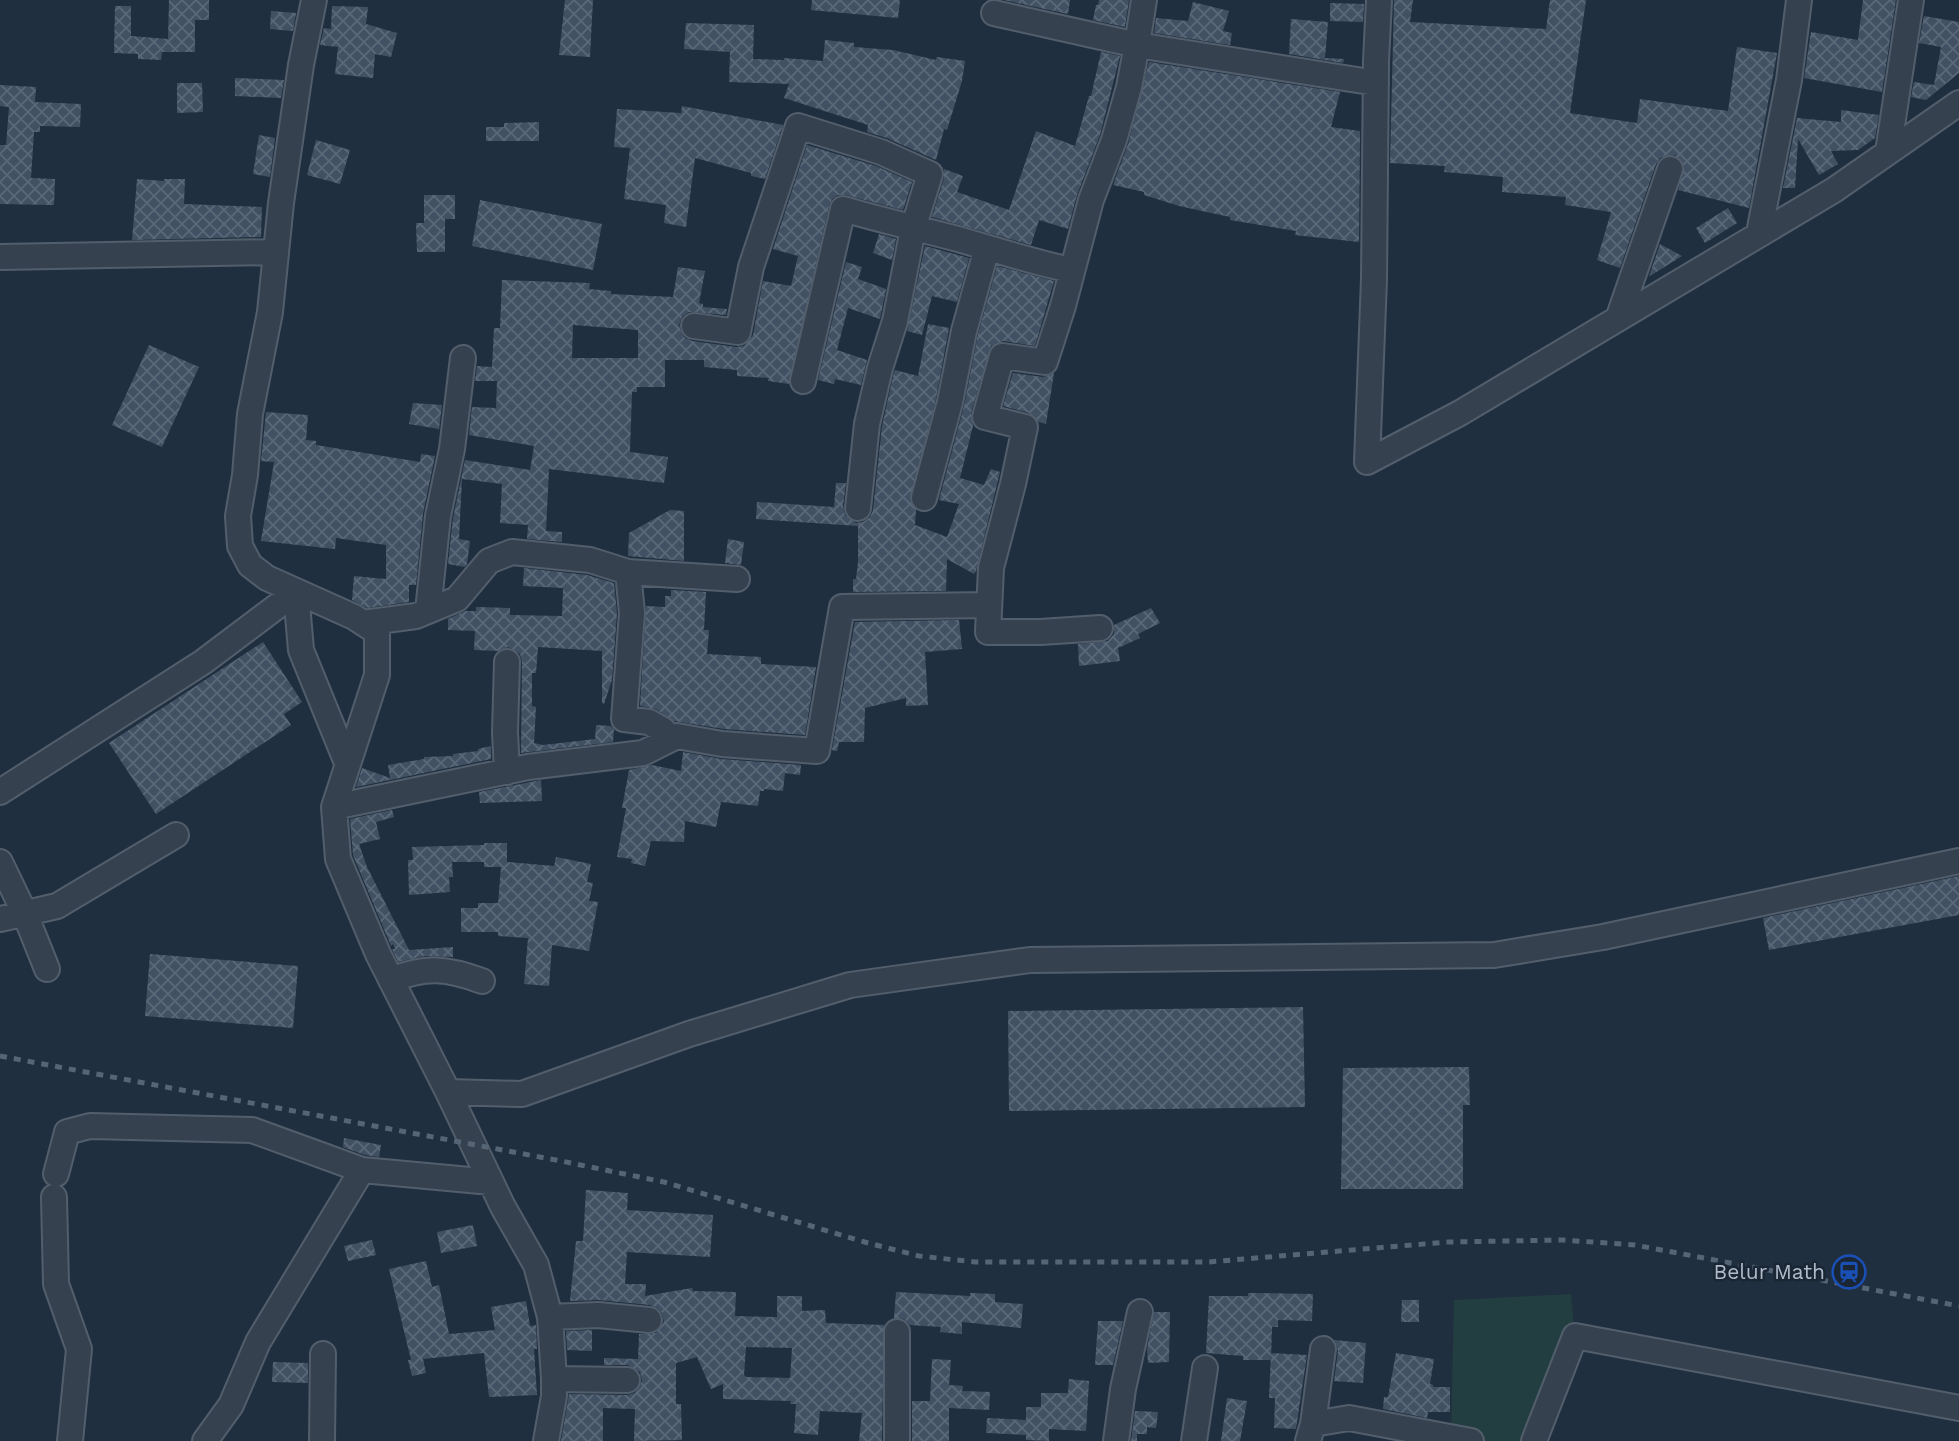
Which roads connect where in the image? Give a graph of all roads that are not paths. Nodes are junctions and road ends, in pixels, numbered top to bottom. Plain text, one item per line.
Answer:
1 (314, 0) edge
2 (1144, 0) edge
3 (1379, 0) edge
4 (1798, 0) edge
5 (1911, 0) edge
6 (1040, 11) edge
7 (994, 13) dead end
8 (1137, 45) junction
9 (1376, 83) junction
10 (1959, 103) edge
11 (1888, 152) junction
12 (1670, 169) dead end
13 (913, 229) junction
14 (1759, 233) junction
15 (988, 248) junction
16 (276, 252) junction
17 (0, 257) edge
18 (1071, 271) junction
19 (1618, 319) junction
20 (694, 326) dead end
21 (463, 358) dead end
22 (803, 381) dead end
23 (924, 498) dead end
24 (859, 508) dead end
25 (628, 572) junction
26 (737, 579) dead end
27 (296, 592) junction
28 (989, 605) junction
29 (428, 611) junction
30 (363, 623) junction
31 (1100, 628) dead end
32 (508, 662) dead end
33 (662, 743) junction
34 (347, 763) junction
35 (508, 772) junction
36 (0, 792) edge
37 (334, 807) junction
38 (176, 835) dead end
39 (1959, 861) edge
40 (0, 862) edge
41 (25, 914) junction
42 (0, 919) edge
43 (47, 969) dead end
44 (391, 980) junction
45 (482, 981) dead end
46 (448, 1091) junction
47 (362, 1170) junction
48 (491, 1182) junction
49 (1140, 1312) dead end
50 (550, 1317) junction
51 (649, 1320) dead end
52 (897, 1332) dead end
53 (1324, 1349) dead end
54 (323, 1354) dead end
55 (1205, 1368) dead end
56 (554, 1379) junction
57 (627, 1380) dead end
58 (1959, 1408) edge
59 (1311, 1432) edge
60 (70, 1441) edge
61 (205, 1441) edge
62 (322, 1441) edge
63 (546, 1441) edge
64 (897, 1441) edge
65 (1116, 1441) edge
66 (1194, 1441) edge
67 (1471, 1441) edge
68 (1534, 1441) edge

1 - 16 street
2 - 8 street
3 - 9 street
4 - 14 street
5 - 11 street
6 - 7 street
6 - 8 street
8 - 9 street
8 - 18 street
9 - 19 street
10 - 11 street
11 - 14 street
12 - 19 street
13 - 15 street
13 - 20 street
13 - 22 street
13 - 24 street
14 - 19 street
15 - 18 street
15 - 23 street
16 - 17 street
16 - 27 street
18 - 28 street
21 - 29 street
25 - 26 street
25 - 29 street
25 - 33 street
27 - 30 street
27 - 34 street
27 - 36 street
28 - 31 street
28 - 33 street
29 - 30 street
30 - 34 street
32 - 35 street
33 - 35 street
34 - 37 street
35 - 37 street
37 - 44 street
38 - 41 street
39 - 46 street
40 - 41 street
41 - 42 street
41 - 43 street
44 - 45 street
44 - 46 street
46 - 48 street
47 - 48 street
47 - 60 street
47 - 61 street
48 - 50 street
49 - 65 street
50 - 51 street
50 - 56 street
52 - 64 street
53 - 59 street
54 - 62 street
55 - 66 street
56 - 57 street
56 - 63 street
58 - 68 street
59 - 67 street

